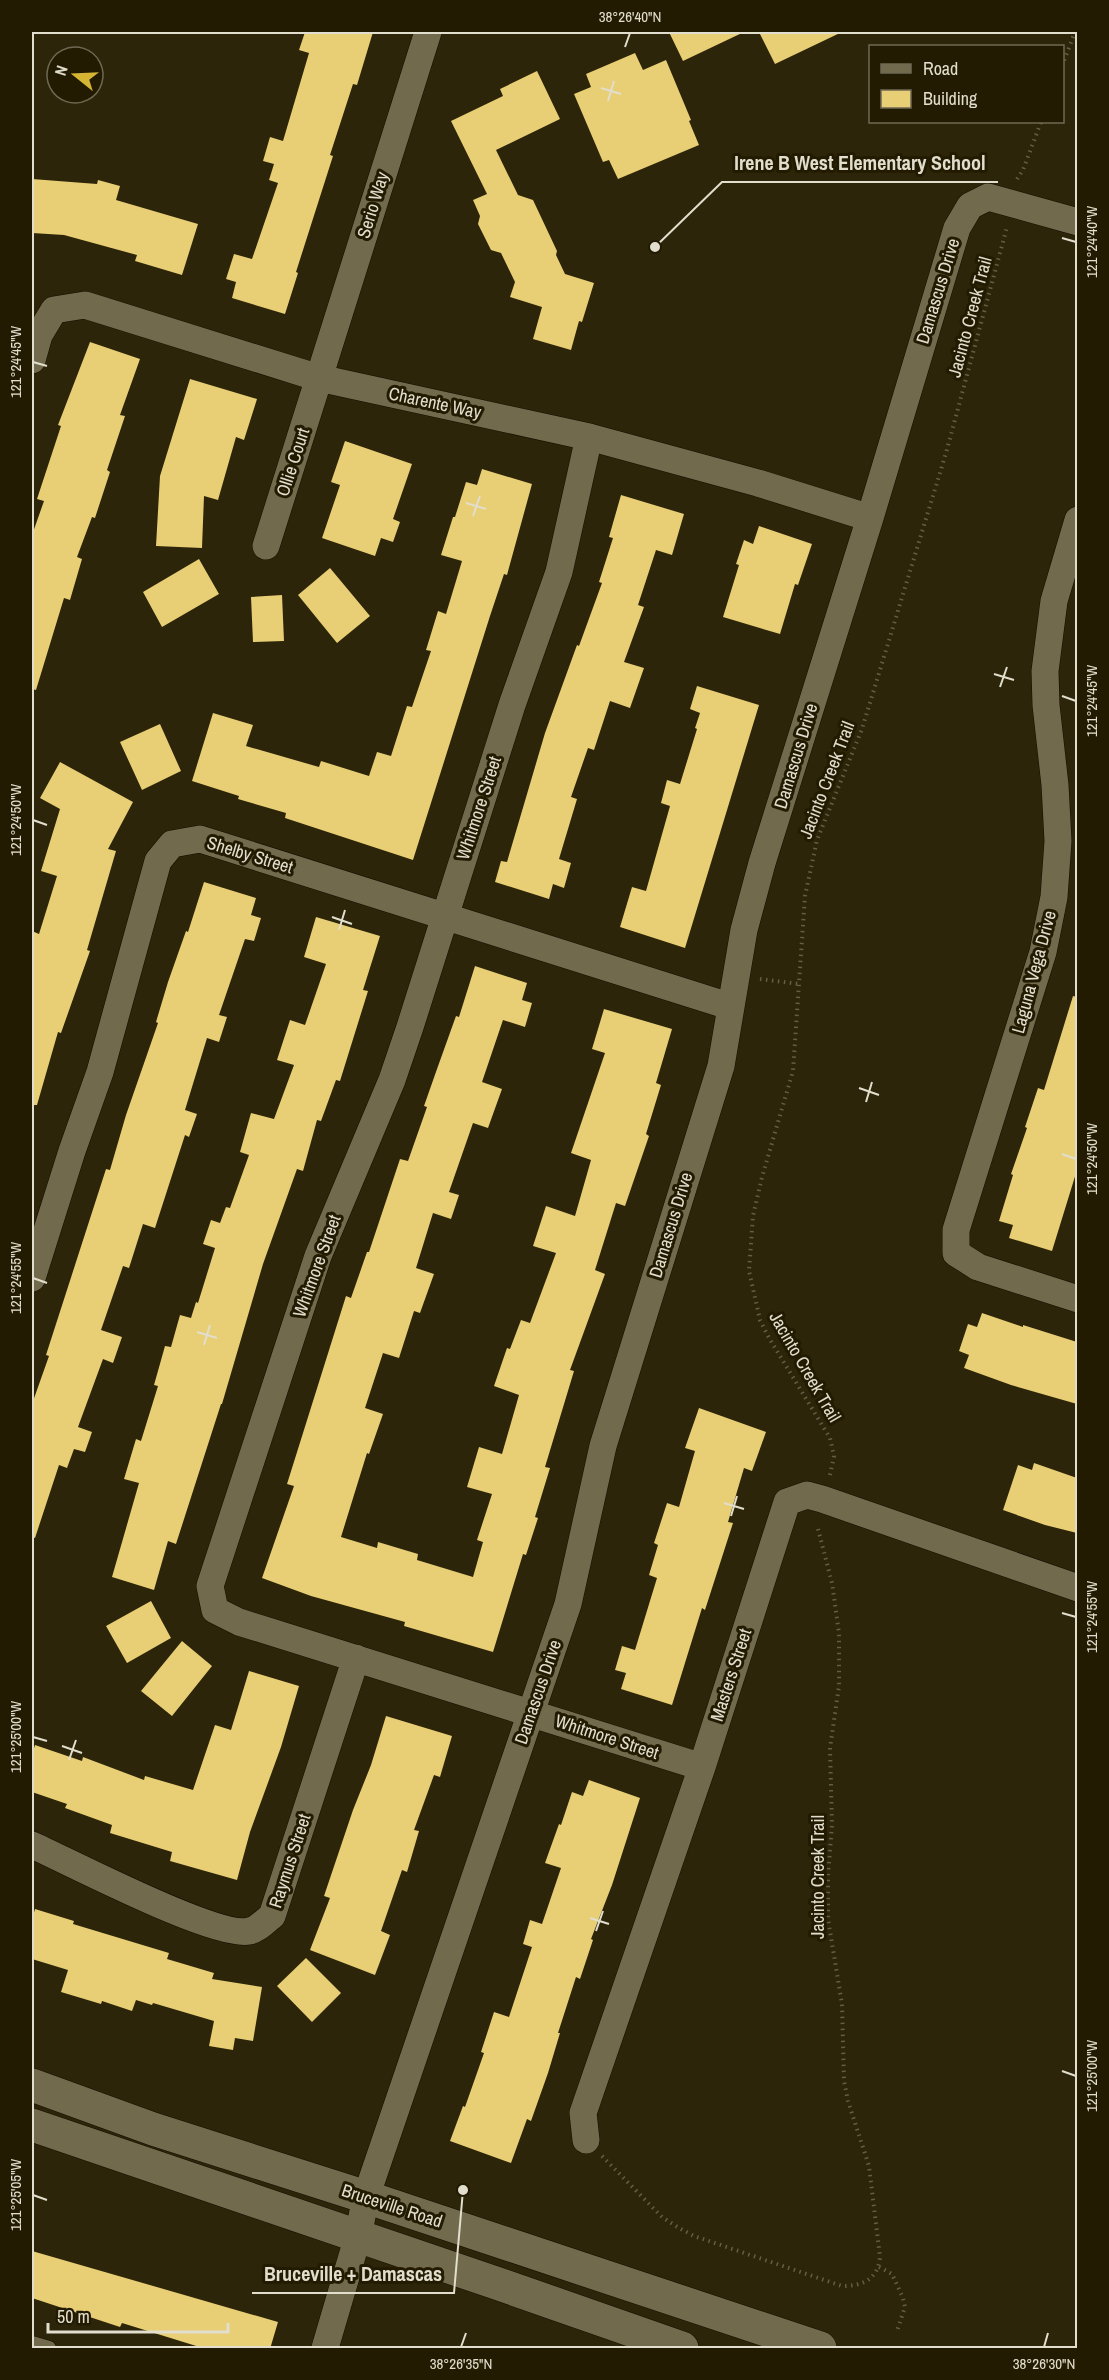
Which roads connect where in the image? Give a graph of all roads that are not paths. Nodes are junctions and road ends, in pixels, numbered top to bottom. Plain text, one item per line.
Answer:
1 (428, 32) edge
2 (1077, 222) edge
3 (32, 360) edge
4 (319, 378) junction
5 (589, 437) junction
6 (870, 518) junction
7 (1077, 524) edge
8 (266, 546) dead end
9 (445, 916) junction
10 (729, 1006) junction
11 (32, 1278) edge
12 (1077, 1299) edge
13 (1077, 1588) edge
14 (356, 1658) junction
15 (530, 1713) junction
16 (702, 1767) junction
17 (32, 1845) edge
18 (32, 2085) edge
19 (32, 2125) edge
20 (586, 2140) dead end
21 (366, 2197) junction
22 (358, 2236) junction
23 (32, 2343) edge
24 (49, 2349) edge
25 (325, 2349) edge
26 (682, 2349) edge
27 (820, 2349) edge

1 - 4 street, Serio Way
2 - 6 street, Damascus Drive
3 - 4 street, Charente Way
4 - 5 street, Charente Way
4 - 8 street, Ollie Court
5 - 6 street, Charente Way
5 - 9 street, Whitmore Street
6 - 10 street, Damascus Drive
7 - 12 street, Laguna Vega Drive
9 - 10 street, Shelby Street
9 - 11 street, Shelby Street
9 - 14 street, Whitmore Street
10 - 15 street, Damascus Drive
13 - 16 street, Masters Street
14 - 15 street, Whitmore Street
14 - 17 street, Raymus Street
15 - 16 street, Whitmore Street
15 - 21 street, Damascus Drive
16 - 20 street, Masters Street
18 - 21 main road, Bruceville Road
19 - 22 main road
21 - 22 street, Damascus Drive
21 - 27 main road, Bruceville Road
22 - 25 street, Damascus Drive
22 - 26 main road
23 - 24 lane

